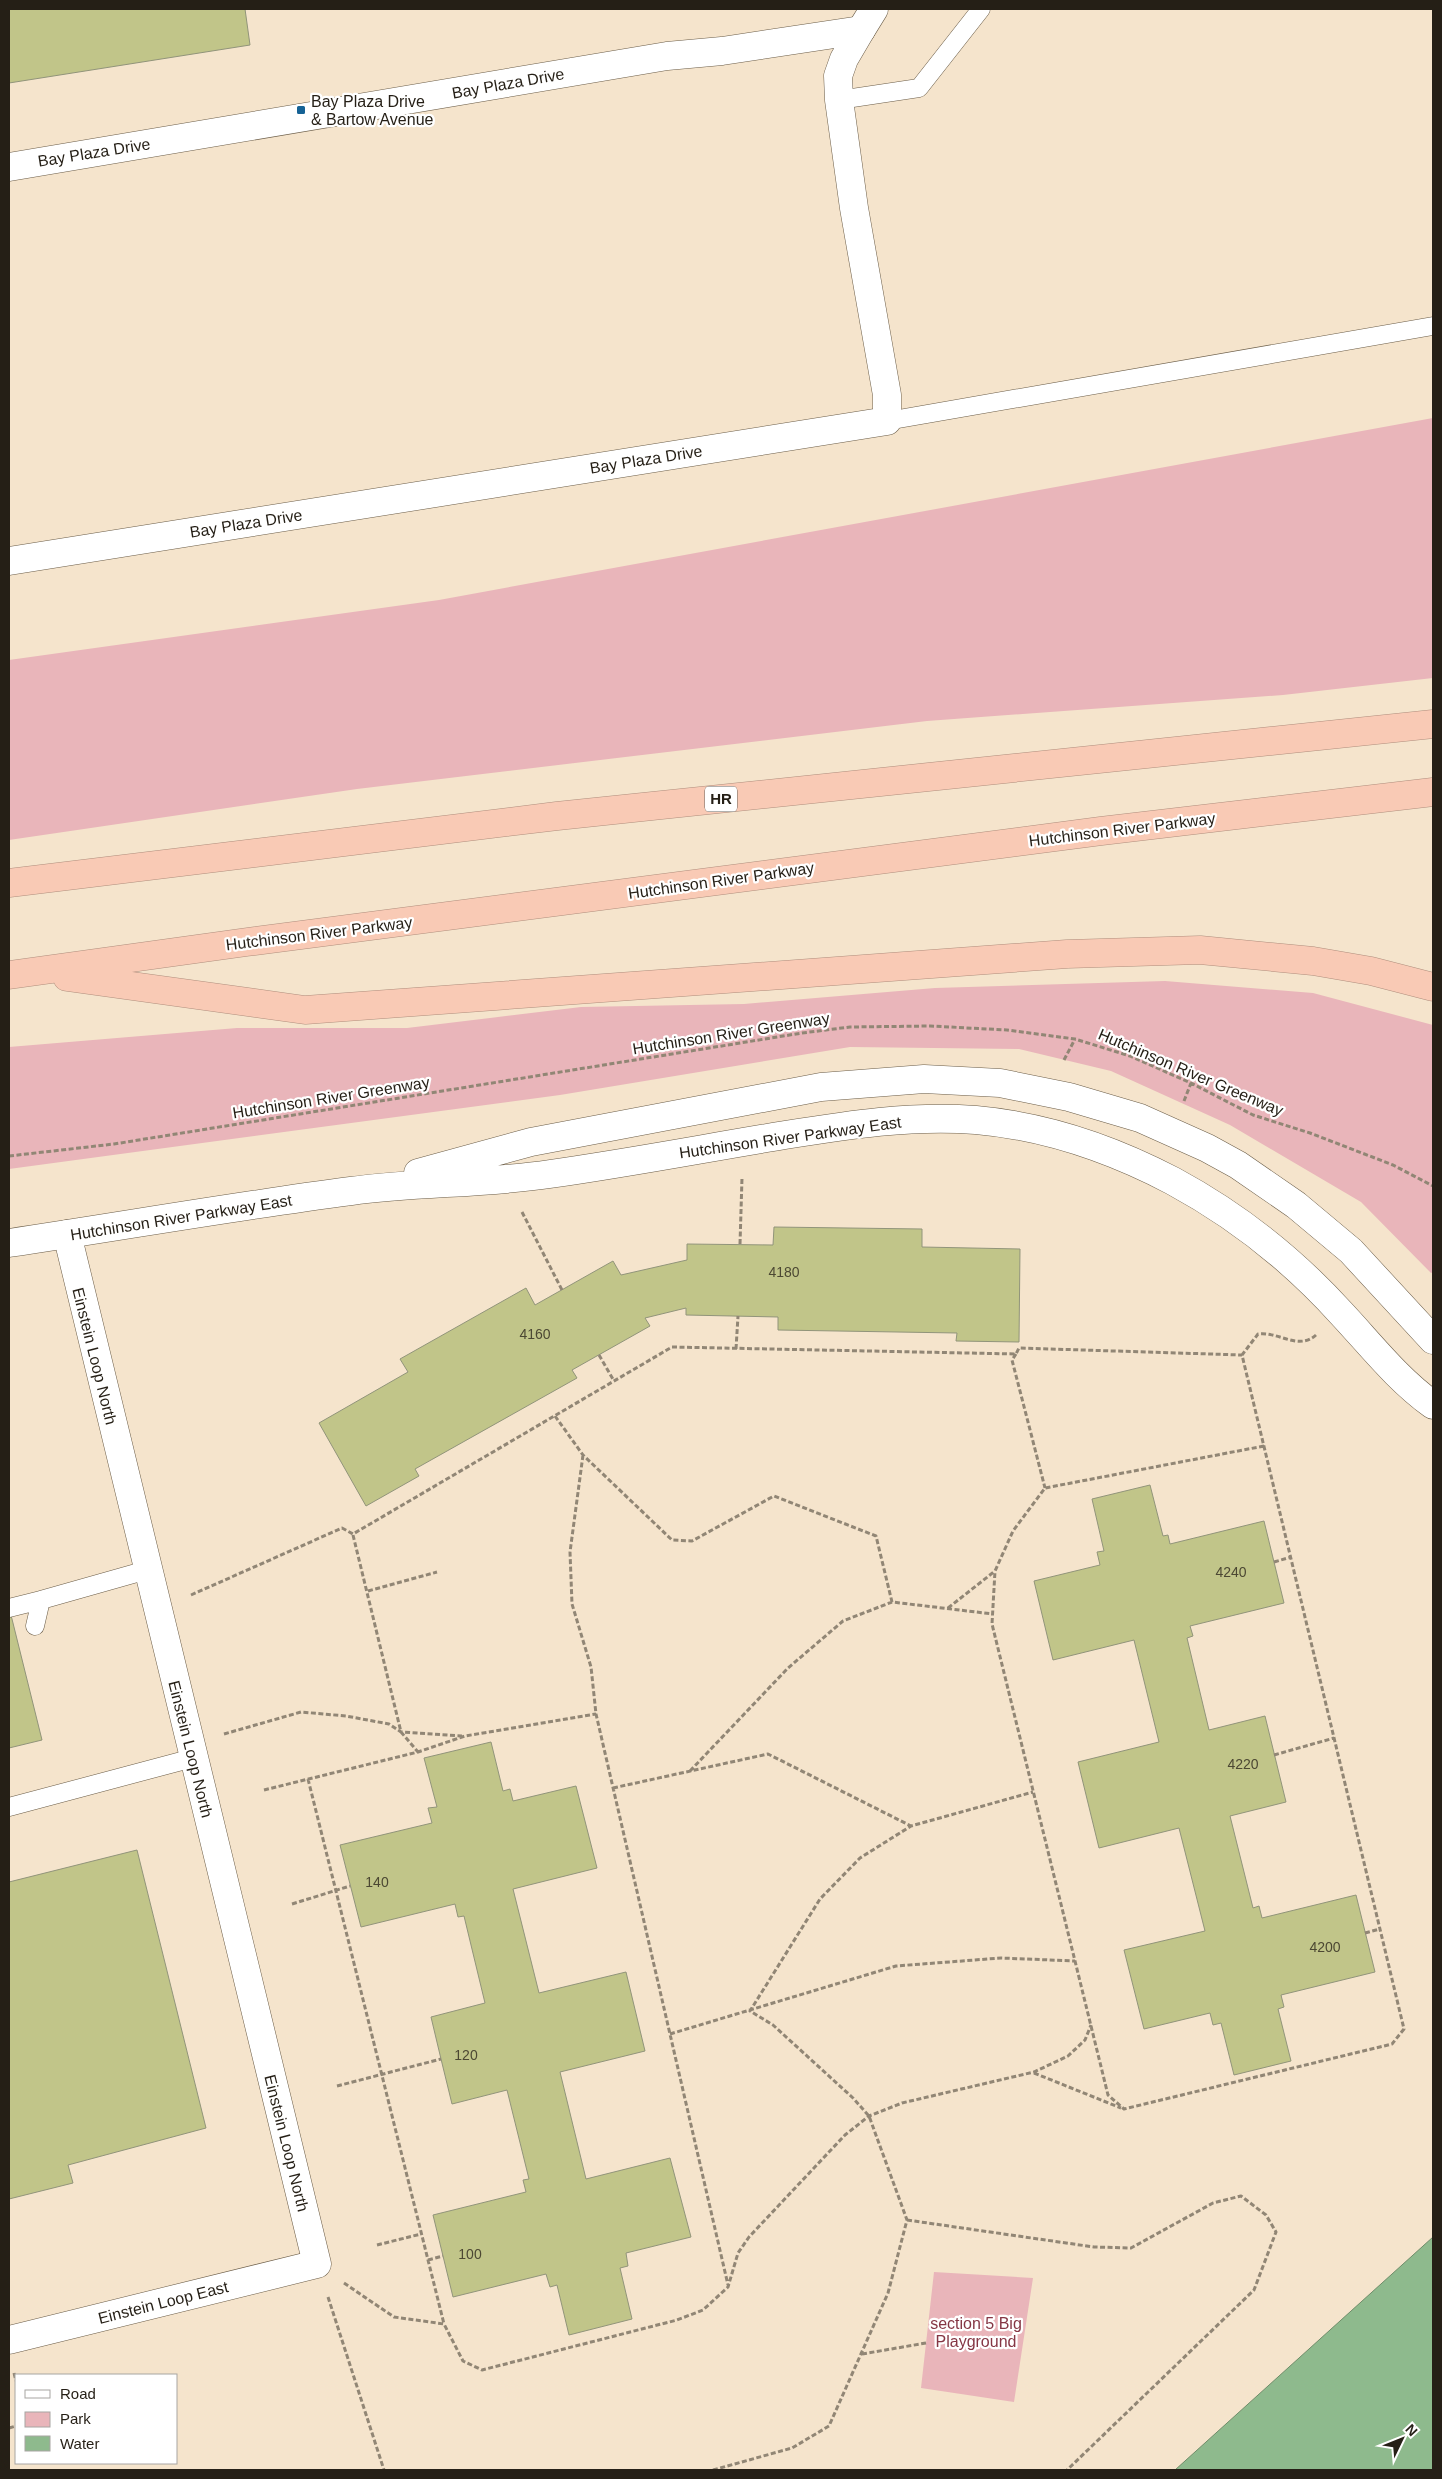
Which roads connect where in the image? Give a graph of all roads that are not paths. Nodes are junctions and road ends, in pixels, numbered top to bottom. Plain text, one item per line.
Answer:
1 (981, 9) edge
2 (867, 19) edge
3 (839, 100) junction
4 (9, 167) edge
5 (1433, 326) edge
6 (887, 421) junction
7 (9, 561) edge
8 (1433, 724) edge
9 (1433, 792) edge
10 (9, 883) edge
11 (21, 974) edge
12 (1433, 987) edge
13 (354, 1190) junction
14 (66, 1234) junction
15 (9, 1243) edge
16 (1433, 1340) edge
17 (1433, 1405) edge
18 (147, 1570) junction
19 (41, 1600) junction
20 (9, 1608) edge
21 (35, 1626) dead end
22 (192, 1751) junction
23 (9, 1807) edge
24 (317, 2264) joint
25 (9, 2340) edge

1 - 3 lane
2 - 3 street, Bay Plaza Drive
2 - 4 street, Bay Plaza Drive
3 - 6 street, Bay Plaza Drive
5 - 6 lane
6 - 7 street, Bay Plaza Drive
8 - 10 highway, HR
9 - 11 highway, Hutchinson River Parkway
11 - 12 highway
13 - 14 street, Hutchinson River Parkway East
13 - 16 street, Hutchinson River Parkway East
13 - 17 street, Hutchinson River Parkway East
14 - 15 street, Hutchinson River Parkway East
14 - 18 street, Einstein Loop North
18 - 19 lane
18 - 22 street, Einstein Loop North
19 - 20 lane
19 - 21 lane
22 - 23 lane
22 - 24 street, Einstein Loop North
24 - 25 street, Einstein Loop East

